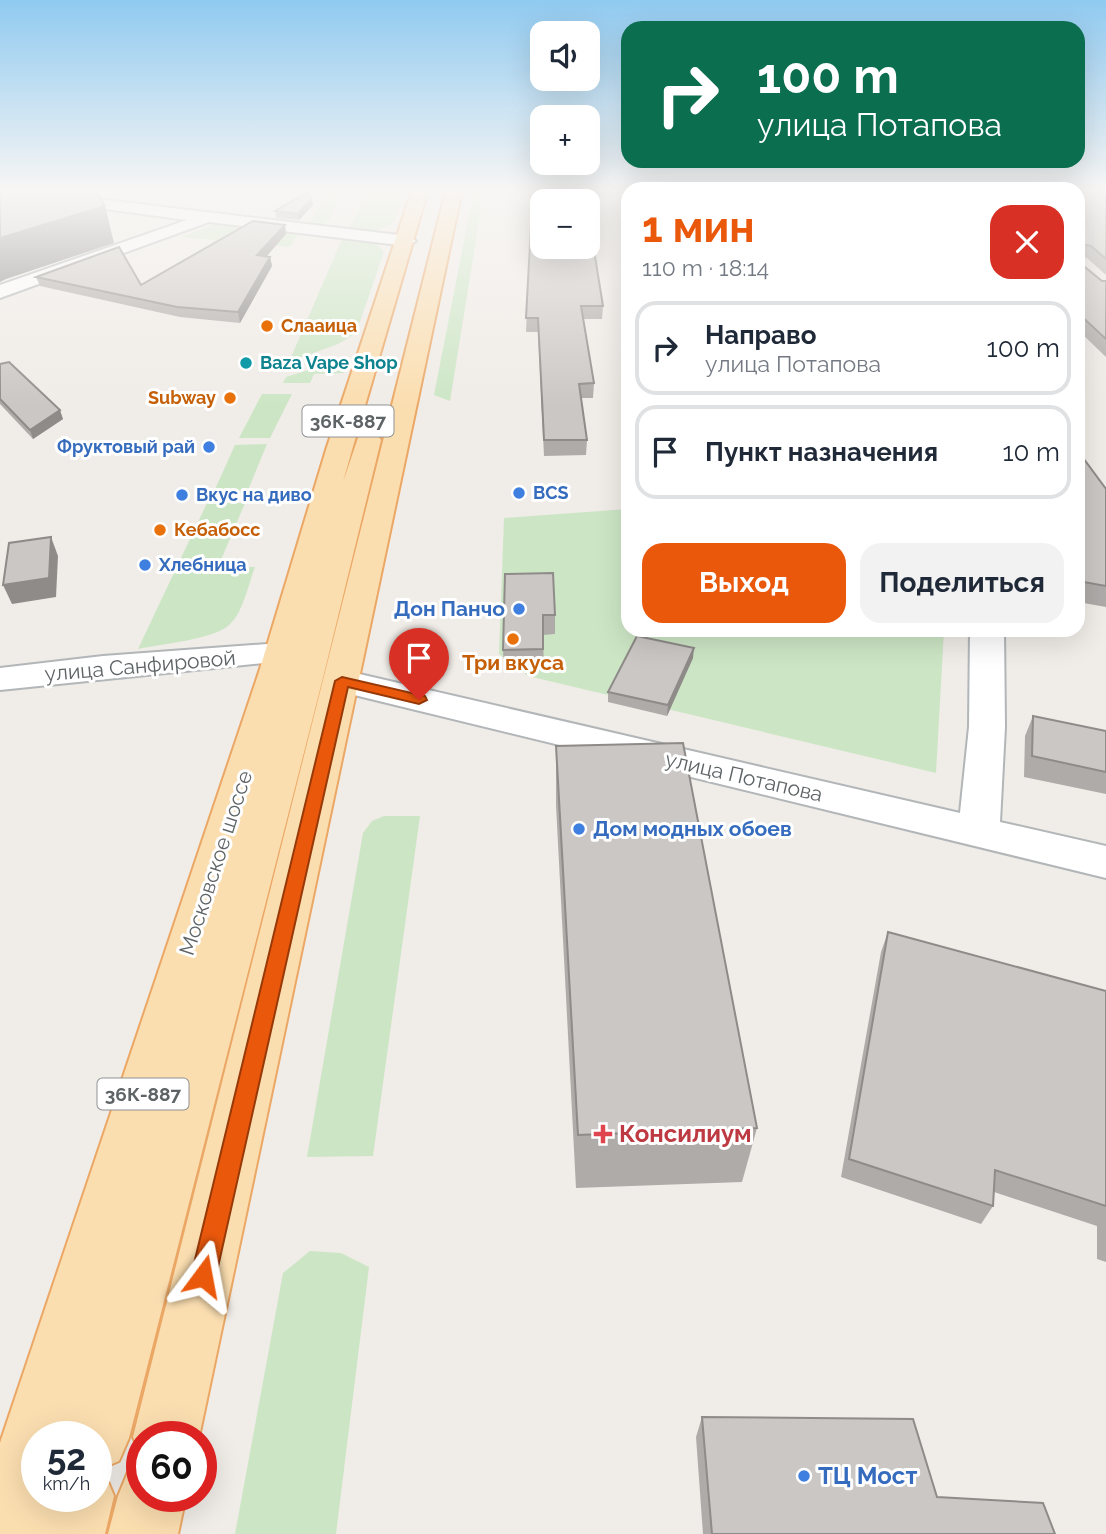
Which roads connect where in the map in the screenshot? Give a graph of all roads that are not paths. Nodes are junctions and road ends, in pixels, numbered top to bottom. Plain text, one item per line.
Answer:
1 (86, 262) edge
2 (407, 262) edge
3 (414, 262) edge
4 (433, 262) edge
5 (0, 292) edge
6 (408, 295) dead end
7 (397, 335) dead end
8 (387, 372) dead end
9 (376, 408) dead end
10 (987, 637) edge
11 (310, 670) junction
12 (0, 679) edge
13 (979, 833) junction
14 (1106, 863) edge
15 (101, 1421) edge
16 (169, 1421) edge
17 (76, 1512) edge
18 (148, 1512) edge
19 (4, 1534) edge
20 (70, 1534) edge
21 (143, 1534) edge

1 - 5 street
2 - 11 main road, Московское шоссе / 36К-887
3 - 6 main road, Московское шоссе / 36К-887
4 - 11 main road, Московское шоссе / 36К-887
7 - 8 main road
9 - 11 main road, Московское шоссе / 36К-887
10 - 13 street
11 - 12 street, улица Санфировой
11 - 13 street, улица Потапова
11 - 15 main road, Московское шоссе / 36К-887
11 - 16 main road, Московское шоссе / 36К-887
11 - 19 main road, Московское шоссе / 36К-887
13 - 14 street, улица Потапова
17 - 20 main road
18 - 21 main road

